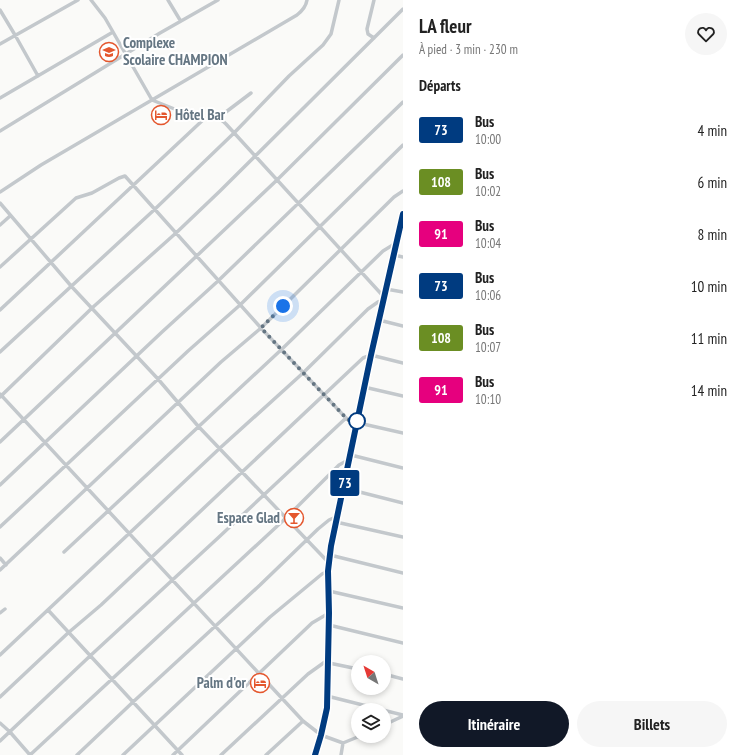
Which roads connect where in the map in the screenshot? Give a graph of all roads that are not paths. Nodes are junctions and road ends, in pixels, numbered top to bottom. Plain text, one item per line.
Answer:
1 (78, 0) edge
2 (91, 0) edge
3 (168, 0) edge
4 (218, 0) edge
5 (307, 0) edge
6 (339, 0) edge
7 (374, 0) edge
8 (0, 10) edge
9 (403, 10) edge
10 (180, 20) junction
11 (113, 32) junction
12 (15, 35) junction
13 (374, 38) junction
14 (0, 44) edge
15 (126, 54) junction
16 (403, 55) edge
17 (38, 76) junction
18 (251, 93) dead end
19 (0, 98) edge
20 (152, 100) junction
21 (403, 102) edge
22 (218, 118) junction
23 (204, 119) junction
24 (0, 131) edge
25 (234, 133) junction
26 (403, 145) edge
27 (255, 156) junction
28 (277, 180) junction
29 (133, 186) junction
30 (403, 191) edge
31 (0, 192) edge
32 (0, 203) edge
33 (298, 204) junction
34 (154, 210) junction
35 (403, 214) edge
36 (10, 216) junction
37 (402, 223) edge
38 (0, 225) edge
39 (320, 227) junction
40 (176, 233) junction
41 (31, 239) junction
42 (397, 243) junction
43 (341, 249) junction
44 (394, 255) junction
45 (198, 257) junction
46 (403, 257) edge
47 (51, 263) junction
48 (0, 267) edge
49 (362, 272) junction
50 (218, 281) junction
51 (72, 287) junction
52 (386, 289) junction
53 (403, 292) edge
54 (384, 298) junction
55 (240, 305) junction
56 (92, 308) junction
57 (0, 310) edge
58 (379, 320) junction
59 (403, 326) edge
60 (261, 328) junction
61 (115, 334) junction
62 (282, 349) junction
63 (0, 352) edge
64 (371, 355) junction
65 (137, 357) junction
66 (403, 363) edge
67 (303, 372) junction
68 (158, 379) junction
69 (364, 387) junction
70 (324, 395) junction
71 (1, 396) edge
72 (403, 396) edge
73 (179, 403) junction
74 (346, 418) junction
75 (24, 420) junction
76 (357, 422) junction
77 (198, 426) junction
78 (403, 433) edge
79 (0, 442) edge
80 (44, 443) junction
81 (220, 448) junction
82 (350, 457) junction
83 (66, 466) junction
84 (403, 468) edge
85 (243, 472) junction
86 (0, 484) edge
87 (344, 488) junction
88 (87, 489) junction
89 (265, 495) junction
90 (403, 503) edge
91 (109, 511) junction
92 (287, 517) junction
93 (337, 519) junction
94 (0, 527) edge
95 (130, 534) junction
96 (403, 537) edge
97 (307, 540) junction
98 (64, 552) dead end
99 (330, 555) junction
100 (0, 558) edge
101 (151, 558) junction
102 (329, 563) junction
103 (6, 565) junction
104 (0, 570) edge
105 (328, 571) junction
106 (403, 573) edge
107 (172, 580) junction
108 (328, 591) junction
109 (194, 604) junction
110 (403, 608) edge
111 (5, 609) dead end
112 (48, 610) junction
113 (0, 613) edge
114 (329, 613) junction
115 (329, 625) junction
116 (215, 626) junction
117 (68, 633) junction
118 (403, 643) edge
119 (238, 649) junction
120 (0, 655) edge
121 (90, 656) junction
122 (329, 661) junction
123 (351, 667) edge
124 (260, 674) junction
125 (391, 676) edge
126 (403, 679) edge
127 (112, 680) junction
128 (328, 696) junction
129 (0, 697) edge
130 (282, 697) junction
131 (133, 702) junction
132 (403, 715) edge
133 (303, 721) junction
134 (391, 721) edge
135 (0, 723) edge
136 (154, 726) junction
137 (10, 732) junction
138 (321, 735) junction
139 (351, 740) edge
140 (0, 741) edge
141 (343, 743) junction
142 (178, 751) junction
143 (30, 755) edge
144 (78, 755) edge
145 (123, 755) edge
146 (173, 755) edge
147 (182, 755) edge
148 (221, 755) edge
149 (266, 755) edge
150 (315, 755) edge
151 (341, 755) edge

1 - 12 street
2 - 11 street
3 - 10 street
4 - 10 street
5 - 20 street
6 - 25 street
7 - 13 street
8 - 12 street
9 - 13 street
10 - 15 street
11 - 15 street
11 - 17 street
12 - 14 street
12 - 17 street
13 - 27 street
15 - 20 street
15 - 24 street
16 - 28 street
17 - 19 street
18 - 22 street
20 - 23 street
20 - 31 street
21 - 33 street
22 - 23 street
22 - 25 street
23 - 29 street
25 - 27 street
25 - 34 street
26 - 39 street
27 - 28 street
27 - 40 street
28 - 33 street
28 - 45 street
29 - 34 street
29 - 41 street
29 - 47 street
30 - 43 street
32 - 36 street
33 - 39 street
33 - 50 street
34 - 40 street
34 - 51 street
35 - 37 main road
36 - 38 street
36 - 41 street
37 - 42 main road
39 - 43 street
39 - 55 street
40 - 45 street
40 - 56 street
41 - 47 street
41 - 48 street
42 - 44 main road
42 - 49 street
43 - 49 street
43 - 60 street
44 - 46 street
44 - 52 main road
45 - 50 street
45 - 61 street
47 - 51 street
47 - 57 street
49 - 54 street
49 - 62 street
50 - 55 street
50 - 65 street
51 - 56 street
51 - 63 street
52 - 53 street
52 - 54 main road
54 - 58 main road
54 - 67 street
55 - 60 street
55 - 68 street
56 - 61 street
56 - 71 street
58 - 59 street
58 - 64 main road
60 - 62 street
60 - 73 street
61 - 65 street
61 - 75 street
62 - 67 street
62 - 77 street
64 - 66 street
64 - 69 main road
64 - 70 street
65 - 68 street
65 - 80 street
67 - 70 street
67 - 81 street
68 - 73 street
68 - 83 street
69 - 72 street
69 - 76 main road
70 - 74 street
70 - 85 street
71 - 75 street
73 - 77 street
73 - 88 street
74 - 76 street
74 - 89 street
75 - 79 street
75 - 80 street
76 - 78 street
76 - 82 main road
77 - 81 street
77 - 91 street
80 - 83 street
80 - 86 street
81 - 85 street
81 - 95 street
82 - 84 street
82 - 87 main road
82 - 92 street
83 - 88 street
83 - 94 street
85 - 89 street
85 - 101 street
87 - 90 street
87 - 93 main road
88 - 91 street
88 - 103 street
89 - 92 street
89 - 107 street
91 - 95 street
91 - 98 street
92 - 97 street
92 - 109 street
93 - 96 street
93 - 97 street
93 - 99 main road
95 - 101 street
95 - 112 street
97 - 102 street
97 - 116 street
99 - 102 main road
99 - 106 street
100 - 103 street
101 - 107 street
101 - 117 street
102 - 105 main road
103 - 104 street
105 - 108 main road
105 - 119 street
107 - 109 street
107 - 121 street
108 - 110 street
108 - 114 main road
109 - 116 street
109 - 127 street
111 - 113 street
112 - 117 street
112 - 120 street
114 - 115 main road
114 - 124 street
115 - 118 street
115 - 122 main road
116 - 119 street
116 - 131 street
117 - 121 street
117 - 129 street
119 - 124 street
119 - 136 street
121 - 127 street
121 - 137 street
122 - 123 street
122 - 128 main road
122 - 130 street
124 - 130 street
124 - 142 street
125 - 126 street
127 - 131 street
127 - 143 street
128 - 132 street
128 - 138 main road
130 - 133 street
130 - 148 street
131 - 136 street
131 - 144 street
132 - 134 street
133 - 138 street
133 - 149 street
135 - 137 street
136 - 142 street
136 - 145 street
137 - 140 street
137 - 143 street
138 - 141 street
138 - 150 main road
139 - 141 street
141 - 151 street
142 - 146 street
142 - 147 street

